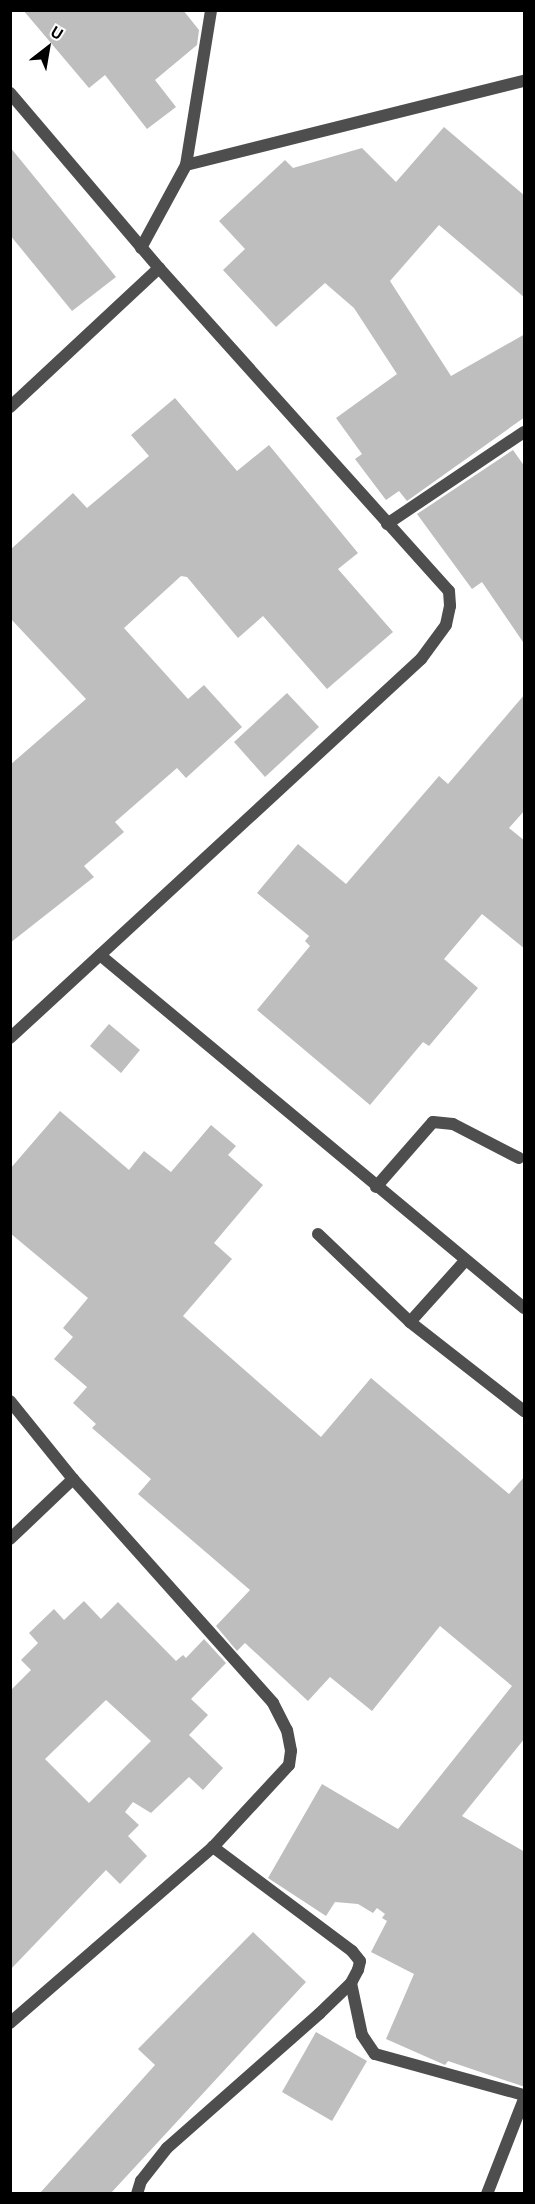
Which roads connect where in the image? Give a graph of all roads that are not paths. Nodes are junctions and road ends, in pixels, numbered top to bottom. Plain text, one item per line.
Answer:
1 (212, 10) edge
2 (525, 81) edge
3 (10, 93) edge
4 (186, 165) junction
5 (141, 248) junction
6 (159, 268) junction
7 (10, 407) edge
8 (525, 432) edge
9 (387, 524) junction
10 (100, 955) junction
11 (10, 1038) edge
12 (519, 1158) dead end
13 (376, 1187) junction
14 (318, 1233) dead end
15 (465, 1262) junction
16 (525, 1308) edge
17 (410, 1322) junction
18 (10, 1401) edge
19 (525, 1411) edge
20 (73, 1479) junction
21 (10, 1539) edge
22 (213, 1847) junction
23 (351, 1983) junction
24 (10, 2023) edge
25 (525, 2097) edge
26 (137, 2193) edge
27 (487, 2193) edge

1 - 4 street
2 - 4 street
3 - 5 street
4 - 5 street
5 - 6 street
6 - 7 street
6 - 9 street
8 - 9 street
9 - 10 street
10 - 11 street
10 - 13 street
12 - 13 street
13 - 15 street
14 - 17 street
15 - 16 street
15 - 17 street
17 - 19 street
18 - 20 street
20 - 21 street
20 - 22 street
22 - 23 street
22 - 24 street
23 - 25 street
23 - 26 street
25 - 27 street

